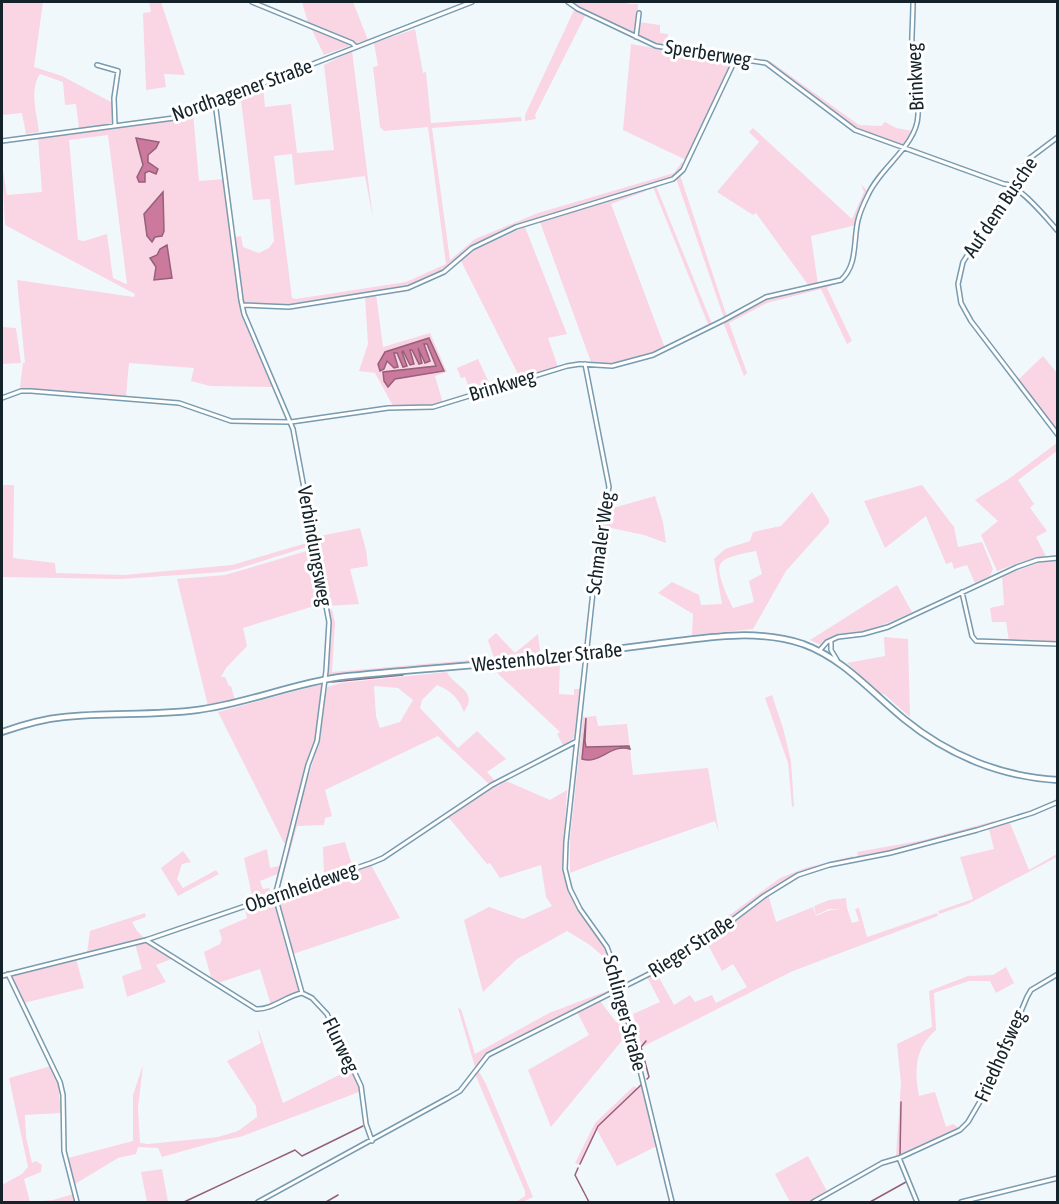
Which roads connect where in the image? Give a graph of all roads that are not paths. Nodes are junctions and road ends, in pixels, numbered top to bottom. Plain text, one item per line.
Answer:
1 (252, 2) edge
2 (472, 2) edge
3 (568, 2) edge
4 (913, 2) edge
5 (639, 13) dead end
6 (636, 37) junction
7 (356, 47) junction
8 (736, 58) junction
9 (98, 65) dead end
10 (215, 102) junction
11 (115, 126) junction
12 (1058, 137) edge
13 (2, 141) edge
14 (904, 148) junction
15 (1004, 184) junction
16 (1012, 185) junction
17 (1008, 190) junction
18 (1058, 231) edge
19 (242, 304) junction
20 (585, 364) junction
21 (2, 398) edge
22 (291, 422) junction
23 (1058, 435) edge
24 (1058, 558) edge
25 (962, 592) junction
26 (832, 641) junction
27 (1058, 644) edge
28 (820, 652) junction
29 (586, 653) junction
30 (840, 664) junction
31 (325, 679) junction
32 (2, 732) edge
33 (577, 741) junction
34 (1058, 780) edge
35 (1058, 802) edge
36 (275, 896) junction
37 (146, 940) junction
38 (8, 974) junction
39 (1058, 974) edge
40 (2, 976) edge
41 (621, 989) junction
42 (302, 993) junction
43 (372, 1141) junction
44 (899, 1158) junction
45 (1058, 1178) edge
46 (77, 1203) edge
47 (258, 1203) edge
48 (672, 1203) edge
49 (813, 1203) edge
50 (917, 1203) edge
51 (961, 1203) edge

1 - 7 street
2 - 7 street, Nordhagener Straße
3 - 6 street, Sperberweg
4 - 14 street, Brinkweg
5 - 6 street
6 - 8 street, Sperberweg
7 - 10 street, Nordhagener Straße
8 - 14 street, Sperberweg
8 - 19 street
9 - 11 street
10 - 11 street, Nordhagener Straße
10 - 19 street, Verbindungsweg
11 - 13 street, Nordhagener Straße
12 - 16 street, Auf dem Busche
14 - 15 street
14 - 20 street, Brinkweg
15 - 16 street
15 - 17 street
16 - 17 street, Auf dem Busche
16 - 18 street
17 - 23 street, Auf dem Busche
19 - 22 street, Verbindungsweg
20 - 22 street, Brinkweg
20 - 29 street, Schmaler Weg
21 - 22 street, Brinkweg
22 - 31 street, Verbindungsweg
24 - 25 street
25 - 26 street
25 - 27 street
26 - 28 street
26 - 30 street
28 - 29 main road, Westenholzer Straße
28 - 30 main road, Westenholzer Straße
29 - 31 main road, Westenholzer Straße
29 - 33 street, Schlinger Straße
30 - 34 main road, Westenholzer Straße
31 - 32 main road, Westenholzer Straße
31 - 36 street, Verbindungsweg
33 - 36 street, Obernheideweg
33 - 41 street, Schlinger Straße
35 - 41 street, Rieger Straße
36 - 37 street, Obernheideweg
36 - 42 street, Verbindungsweg
37 - 38 street, Obernheideweg
37 - 42 street
38 - 40 street, Obernheideweg
38 - 46 street
39 - 44 street, Friedhofsweg
41 - 43 street, Rieger Straße
41 - 48 street, Schlinger Straße
42 - 43 street, Flurweg
43 - 47 street, Rieger Straße
44 - 49 street, Friedhofsweg
44 - 50 street
45 - 51 street

